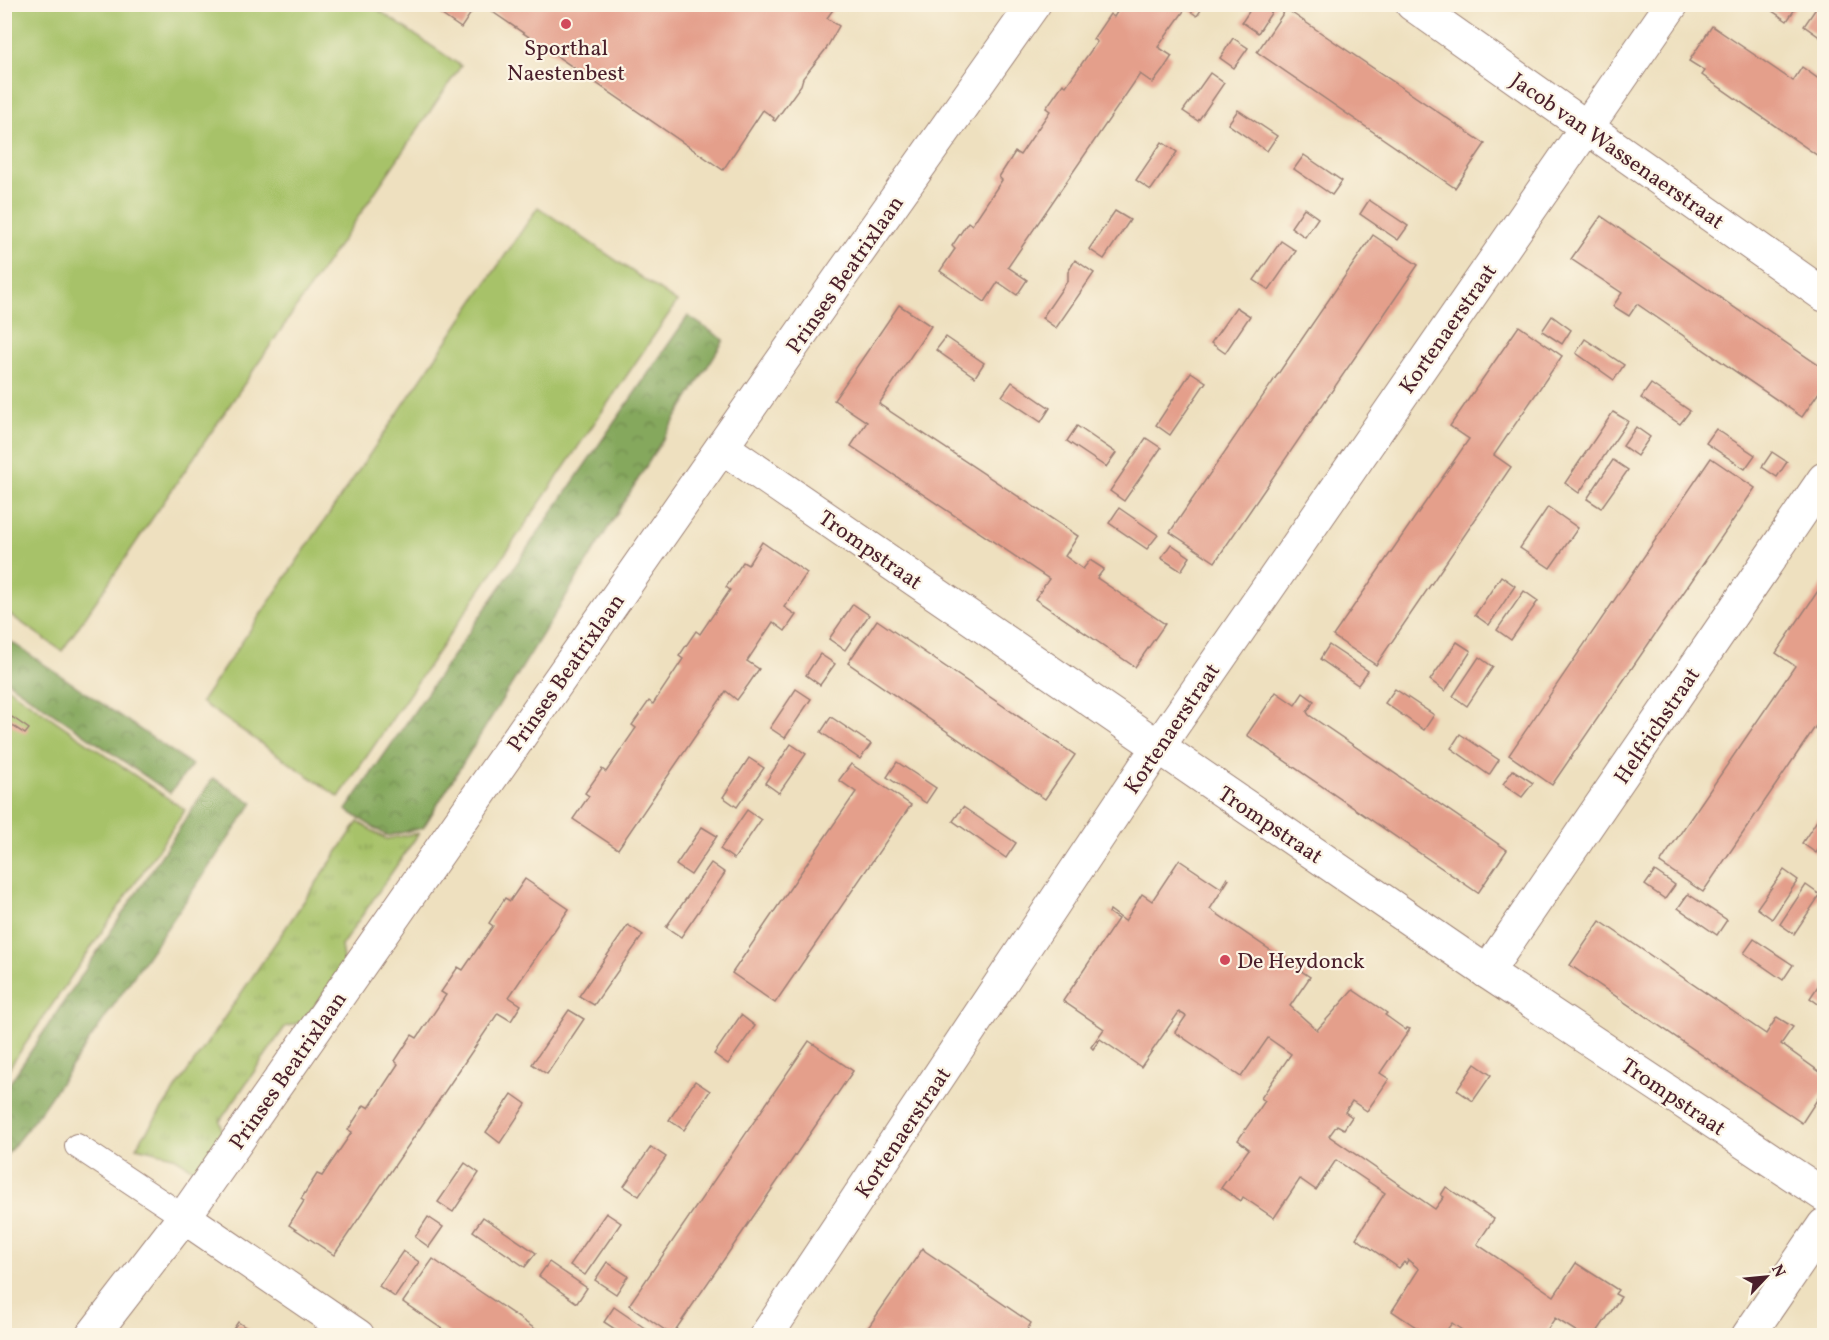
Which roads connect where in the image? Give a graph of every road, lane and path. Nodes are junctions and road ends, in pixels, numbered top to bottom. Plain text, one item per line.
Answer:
1 (1034, 4) edge
2 (1412, 4) edge
3 (1672, 4) edge
4 (1587, 127) junction
5 (1824, 296) edge
6 (722, 447) junction
7 (1824, 479) edge
8 (1158, 747) junction
9 (1487, 972) junction
10 (78, 1146) dead end
11 (1824, 1196) edge
12 (184, 1217) junction
13 (1824, 1225) edge
14 (92, 1335) edge
15 (358, 1335) edge
16 (766, 1335) edge
17 (1748, 1335) edge

1 - 6 street, Prinses Beatrixlaan
2 - 4 street, Jacob van Wassenaerstraat
3 - 4 street, Kortenaerstraat
4 - 5 street, Jacob van Wassenaerstraat
4 - 8 street, Kortenaerstraat
6 - 8 street, Trompstraat
6 - 12 street, Prinses Beatrixlaan
7 - 9 street, Helfrichstraat
8 - 9 street, Trompstraat
8 - 16 street, Kortenaerstraat
9 - 11 street, Trompstraat
10 - 12 lane
12 - 14 street, Prinses Beatrixlaan
12 - 15 street
13 - 17 street

